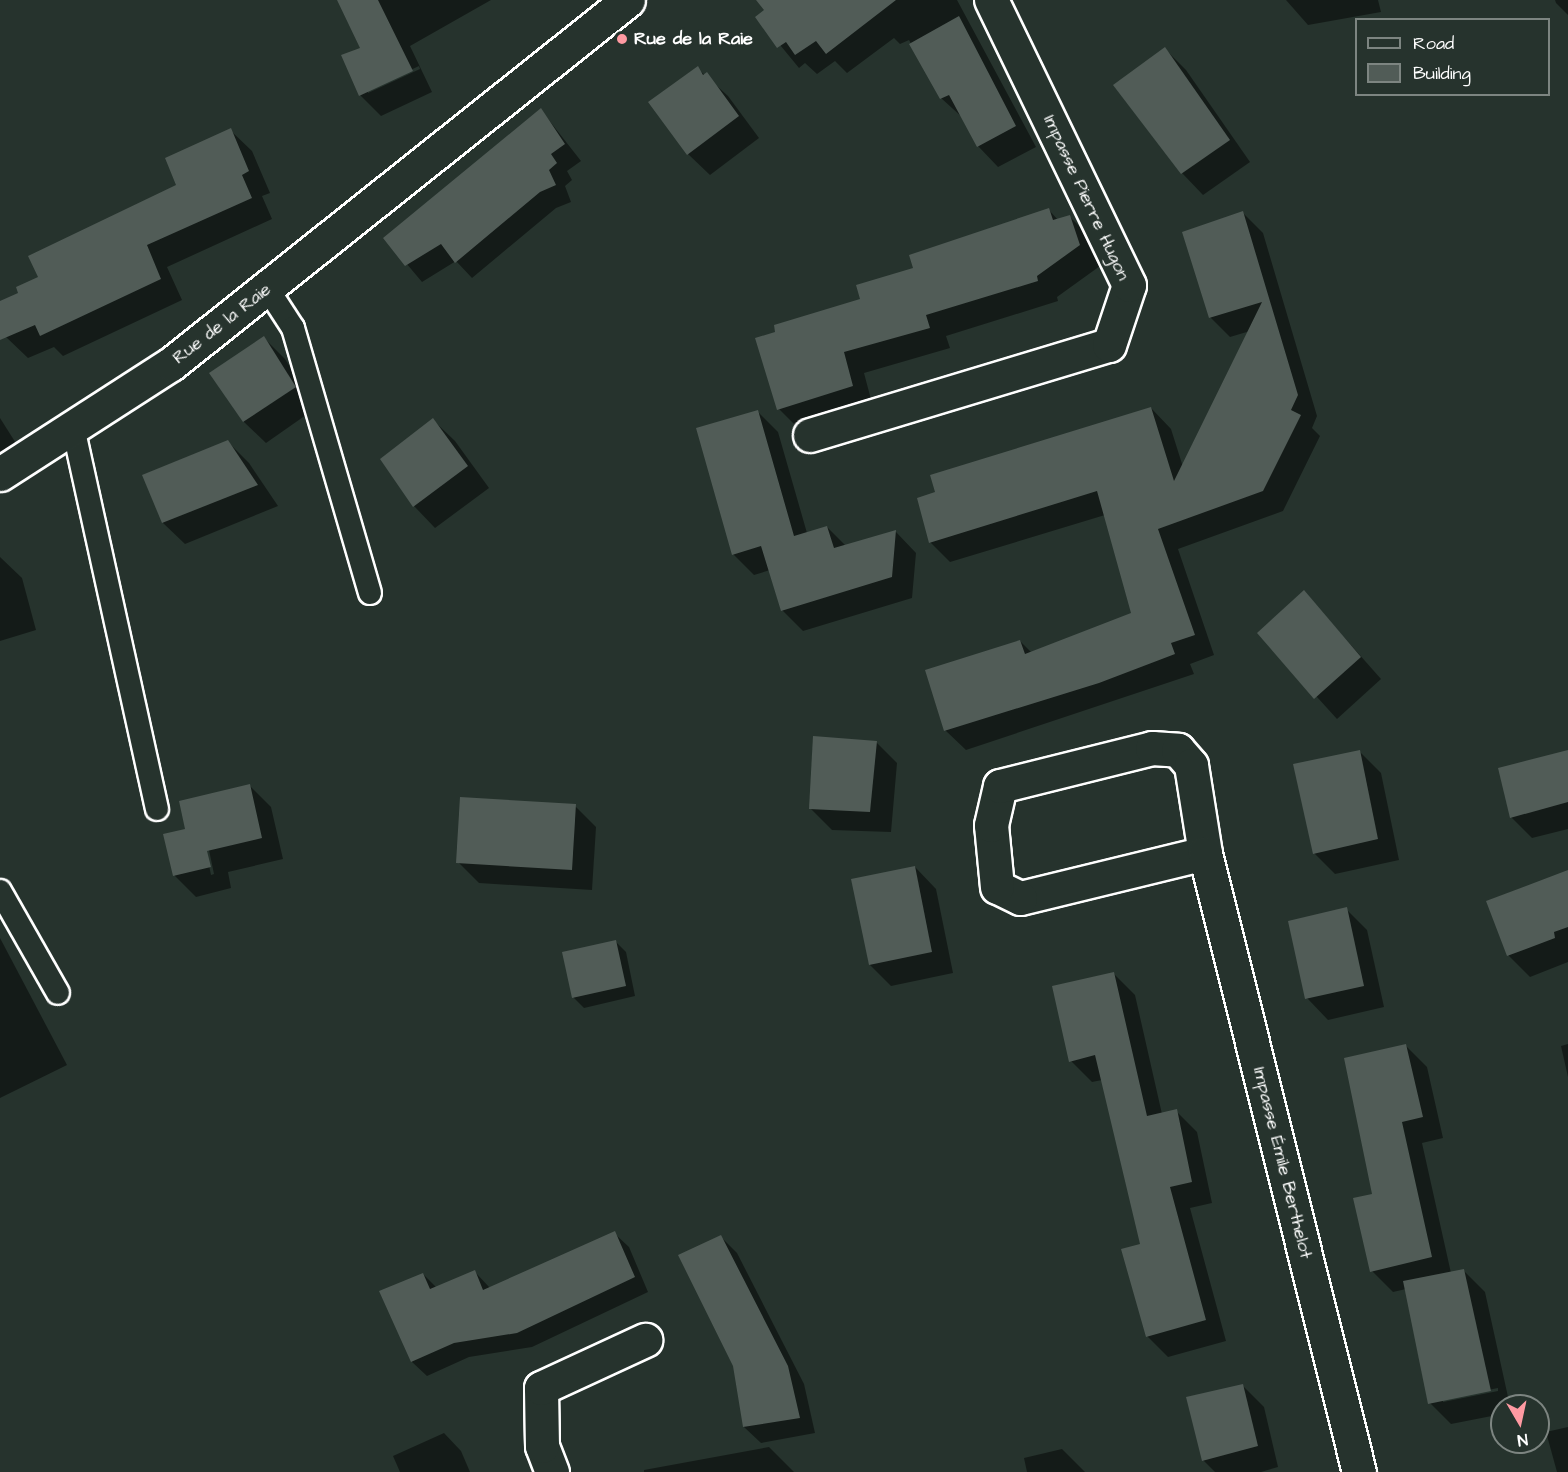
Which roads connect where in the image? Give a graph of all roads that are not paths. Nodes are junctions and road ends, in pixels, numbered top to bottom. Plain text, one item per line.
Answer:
1 (628, 0) edge
2 (991, 0) edge
3 (267, 288) junction
4 (73, 427) junction
5 (810, 435) dead end
6 (0, 474) edge
7 (370, 592) dead end
8 (157, 809) dead end
9 (1205, 853) junction
10 (0, 891) edge
11 (58, 993) dead end
12 (645, 1340) dead end
13 (552, 1472) edge
14 (1359, 1472) edge

1 - 3 street, Rue de la Raie
2 - 5 street, Impasse Pierre Hugon
3 - 4 street, Rue de la Raie
3 - 7 lane
4 - 6 street, Rue de la Raie
4 - 8 lane
9 - 9 street, Impasse Émile Berthelot
9 - 14 street, Impasse Émile Berthelot
10 - 11 lane
12 - 13 street

